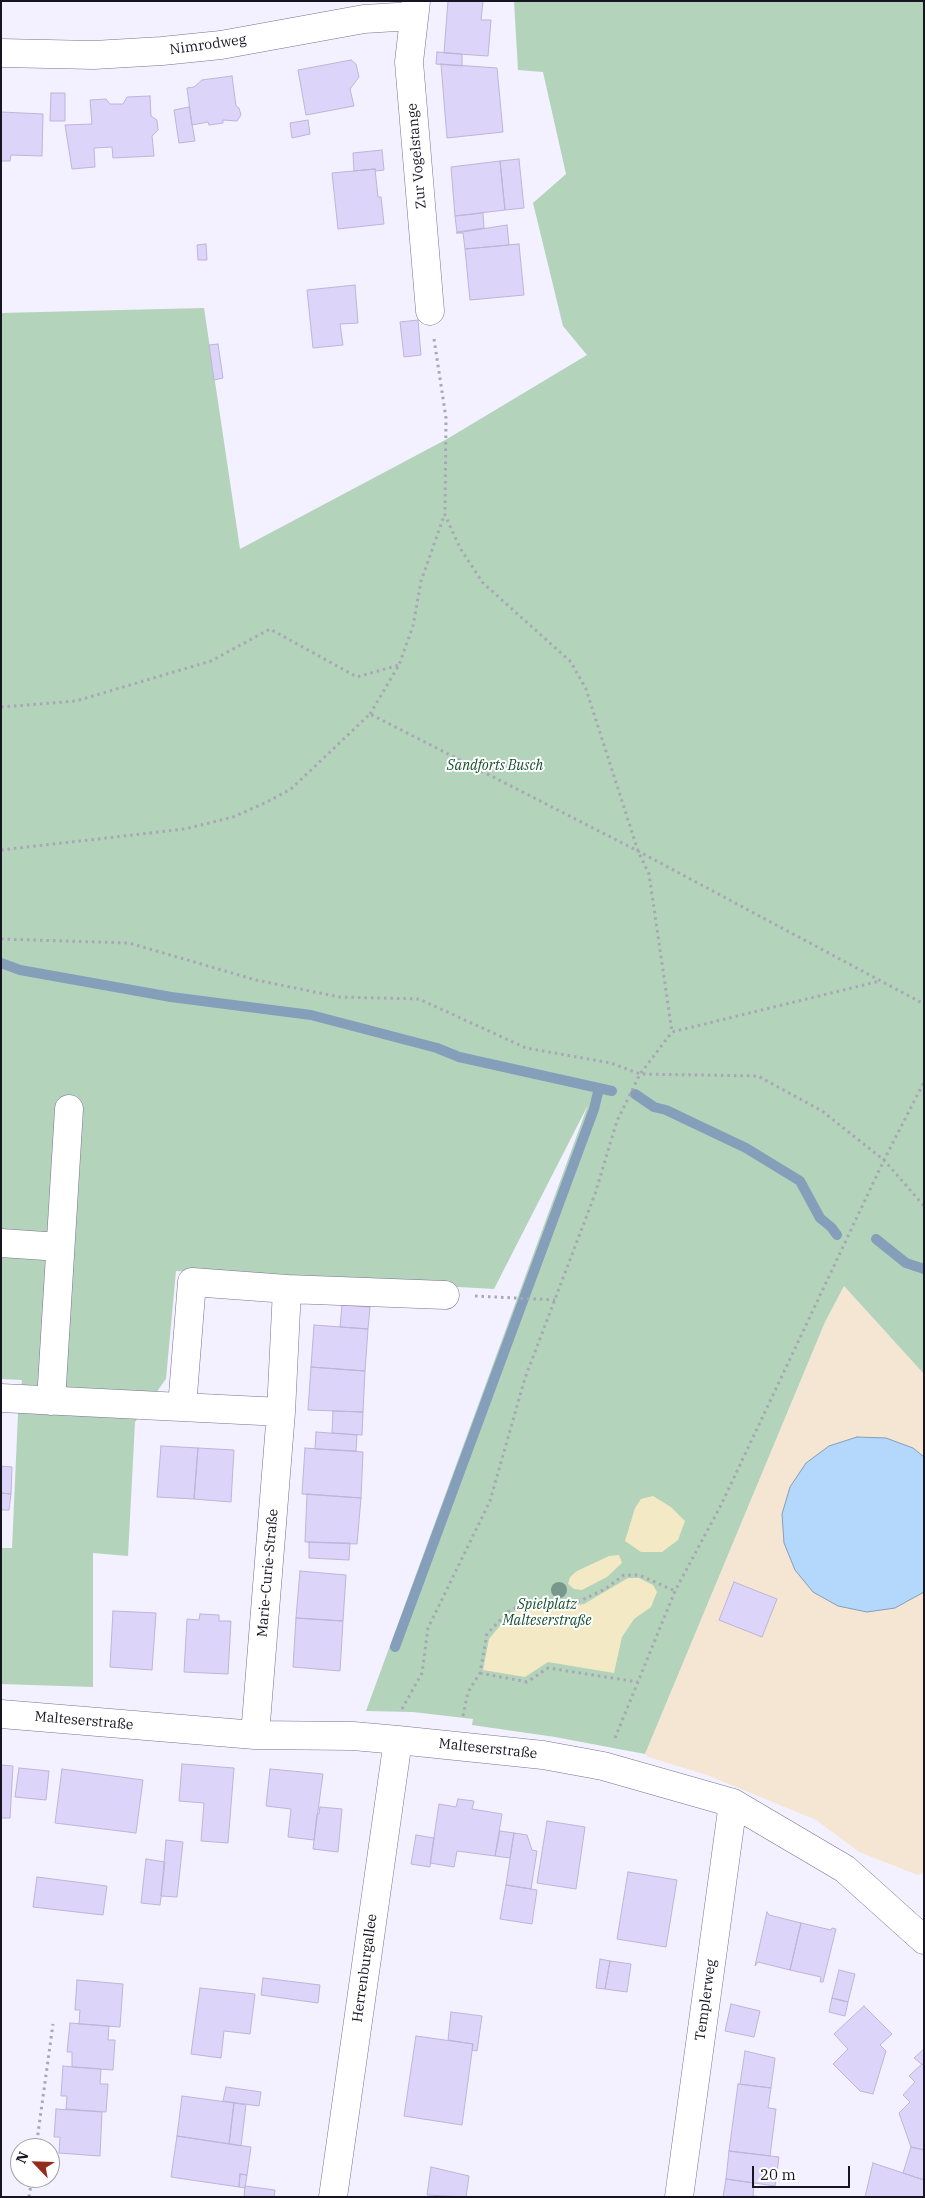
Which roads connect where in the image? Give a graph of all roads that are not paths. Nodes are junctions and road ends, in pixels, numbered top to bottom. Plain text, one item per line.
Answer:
1 (414, 9) edge
2 (1, 53) edge
3 (430, 311) road end
4 (69, 1109) dead end
5 (1, 1243) edge
6 (60, 1247) junction
7 (287, 1288) junction
8 (445, 1295) road end
9 (1, 1398) edge
10 (51, 1400) junction
11 (182, 1407) junction
12 (281, 1412) junction
13 (1, 1714) edge
14 (255, 1734) junction
15 (398, 1740) junction
16 (733, 1803) junction
17 (924, 1940) edge
18 (333, 2197) edge
19 (679, 2197) edge

1 - 2 street, Nimrodweg
1 - 3 street, Zur Vogelstange
4 - 6 street
5 - 6 street
6 - 10 street
7 - 8 street
7 - 11 street
7 - 12 street, Marie-Curie-Straße
9 - 10 street
10 - 11 street
11 - 12 street
12 - 14 street, Marie-Curie-Straße
13 - 14 street, Malteserstraße
14 - 15 street, Malteserstraße
15 - 16 street, Malteserstraße
15 - 18 street, Herrenburgallee
16 - 17 street, Malteserstraße
16 - 19 street, Templerweg

